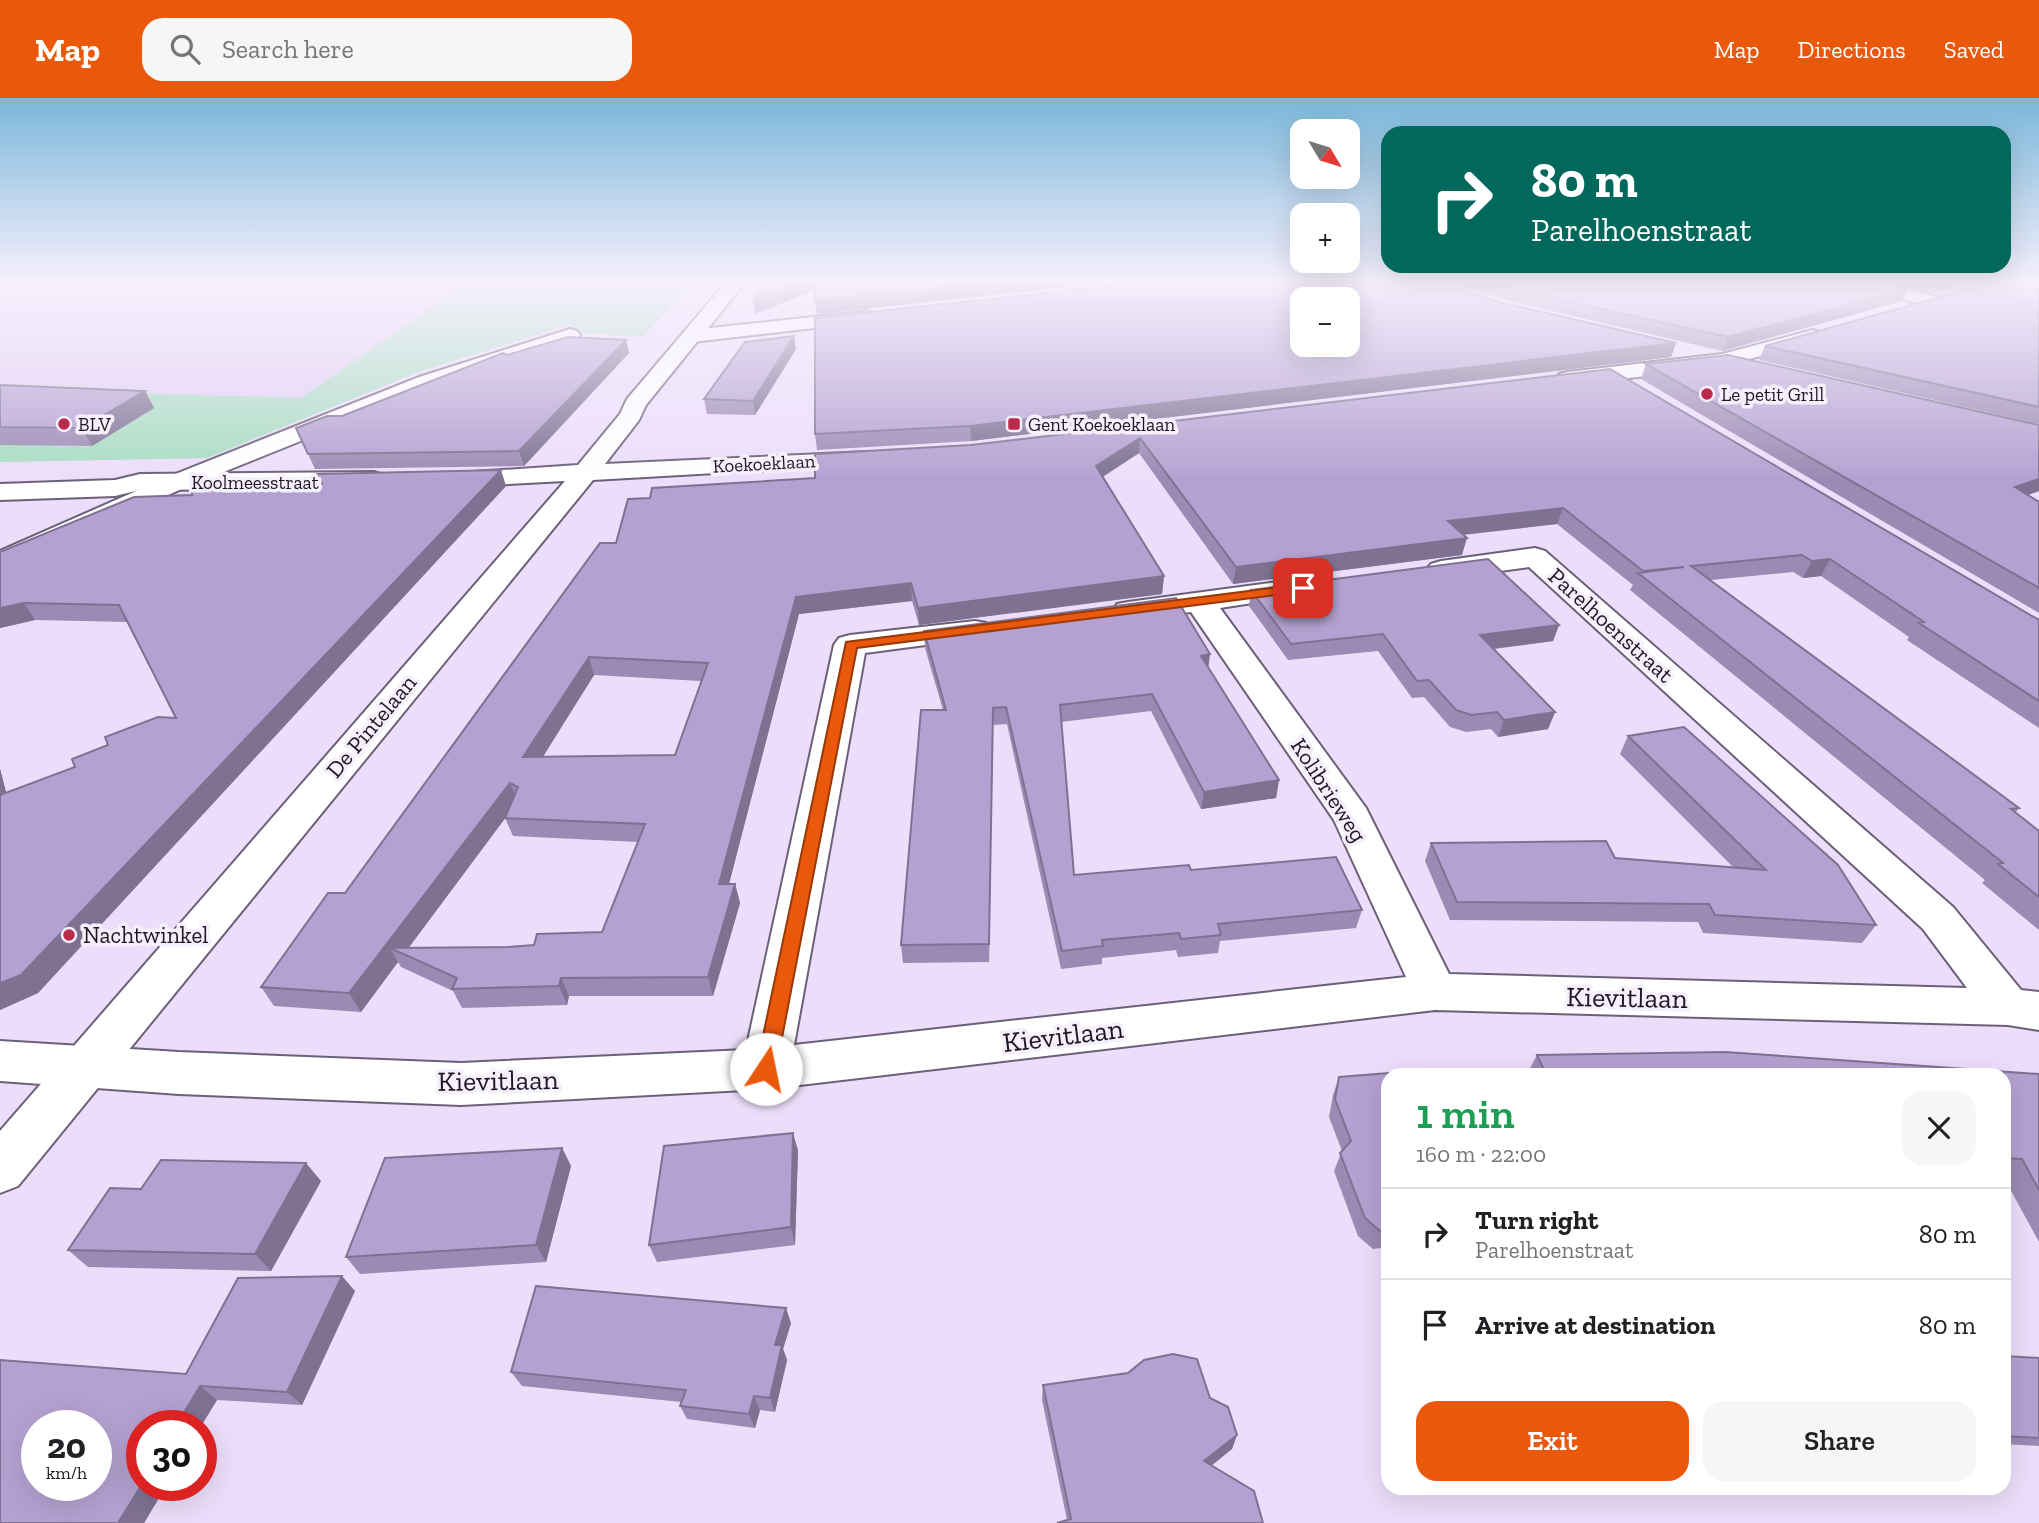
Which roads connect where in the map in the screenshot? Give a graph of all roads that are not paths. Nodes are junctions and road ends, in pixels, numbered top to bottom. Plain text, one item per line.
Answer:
1 (535, 346) edge
2 (683, 346) edge
3 (1773, 346) edge
4 (1671, 347) edge
5 (1723, 360) junction
6 (1762, 369) edge
7 (1611, 374) junction
8 (1550, 381) edge
9 (1651, 396) edge
10 (888, 457) edge
11 (584, 473) junction
12 (0, 476) edge
13 (423, 479) edge
14 (396, 480) edge
15 (140, 482) junction
16 (177, 482) junction
17 (0, 492) edge
18 (0, 562) edge
19 (1414, 573) edge
20 (1334, 584) edge
21 (1200, 602) junction
22 (1093, 615) edge
23 (1001, 626) edge
24 (1435, 992) junction
25 (2023, 1009) edge
26 (0, 1061) edge
27 (87, 1066) junction
28 (766, 1069) junction
29 (0, 1169) edge

1 - 16 street
2 - 11 street, De Pintelaan
3 - 5 street
4 - 5 street
5 - 6 street
5 - 7 street
7 - 8 street
7 - 9 street
10 - 11 street, Koekoeklaan
11 - 13 street
11 - 27 street, De Pintelaan
12 - 15 street
14 - 16 street, Koolmeesstraat
15 - 16 street, Koolmeesstraat
15 - 17 street
16 - 18 street
19 - 25 street, Parelhoenstraat
20 - 21 street
21 - 22 street
21 - 24 street, Kolibrieweg
23 - 28 street
24 - 25 street, Kievitlaan
24 - 28 street, Kievitlaan
26 - 27 street, Kievitlaan
27 - 28 street, Kievitlaan
27 - 29 street, De Pintelaan

